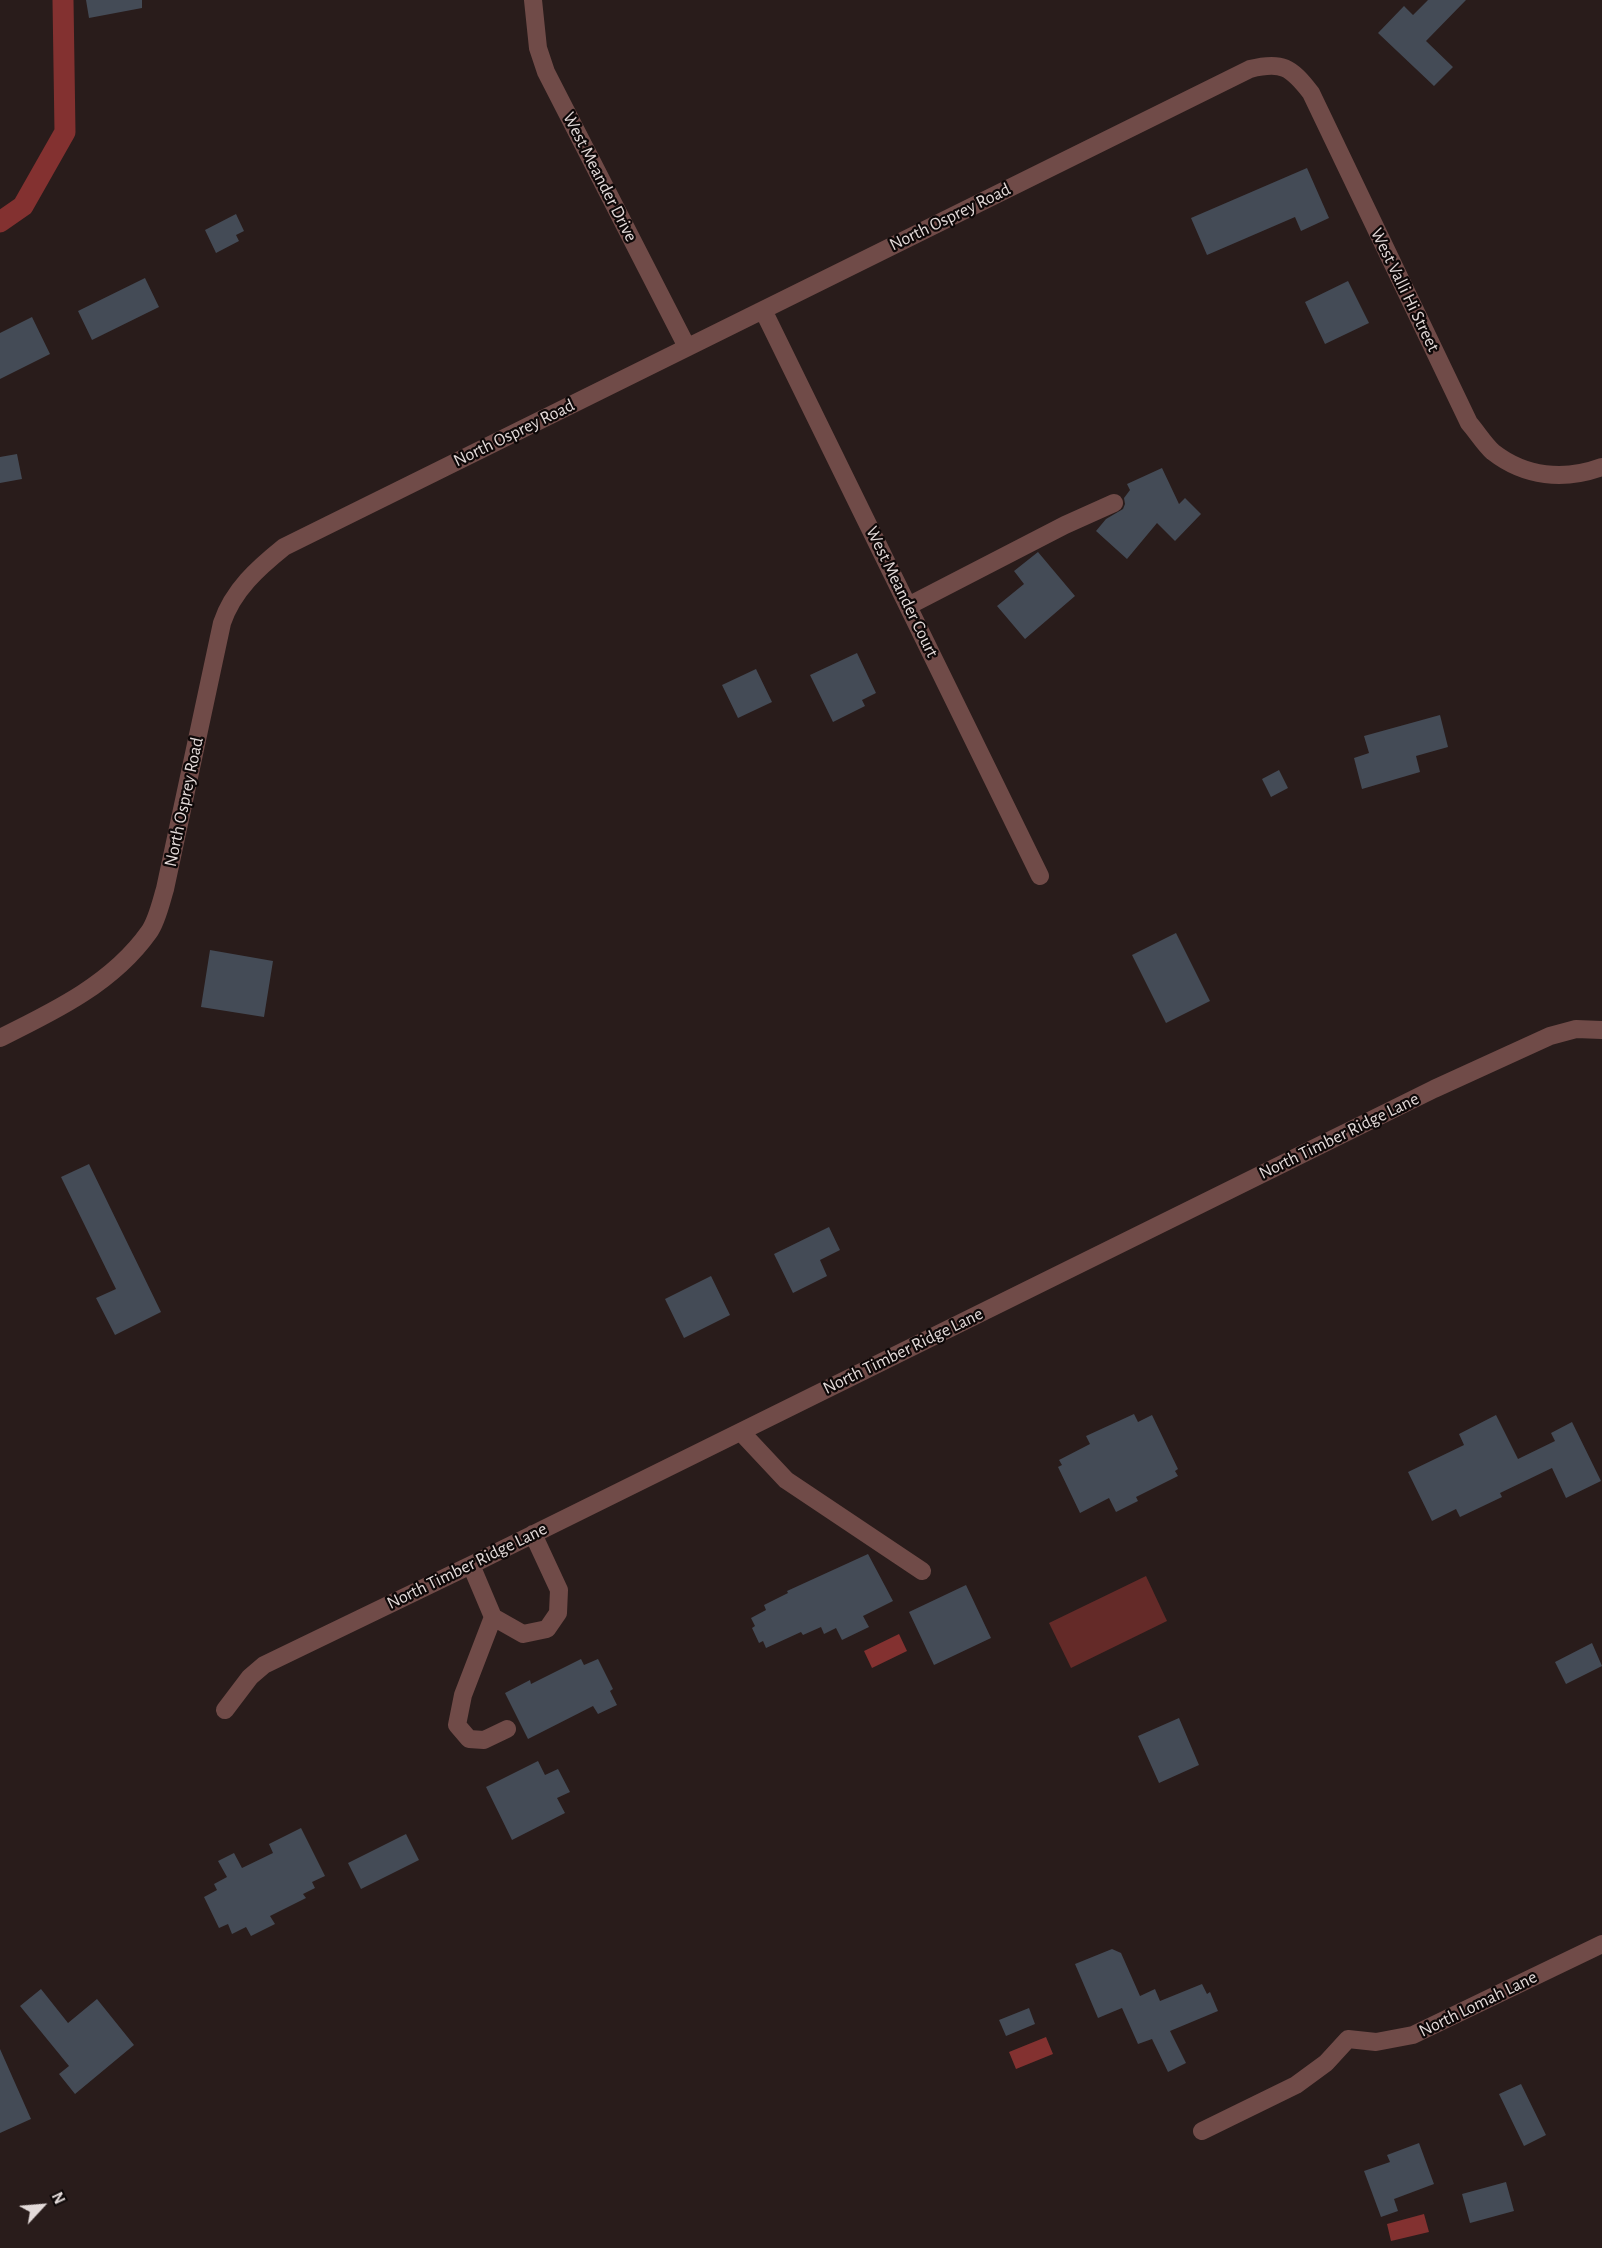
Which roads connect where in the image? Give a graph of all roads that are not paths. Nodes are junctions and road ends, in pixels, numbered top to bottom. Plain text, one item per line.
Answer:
1 (533, 0) edge
2 (1288, 69) joint
3 (763, 309) junction
4 (687, 347) junction
5 (1602, 467) edge
6 (1114, 503) dead end
7 (908, 606) junction
8 (1040, 876) dead end
9 (1602, 1030) edge
10 (0, 1038) edge
11 (741, 1432) junction
12 (533, 1534) junction
13 (471, 1565) junction
14 (922, 1571) dead end
15 (493, 1617) junction
16 (225, 1710) dead end
17 (507, 1729) dead end
18 (1602, 1944) edge
19 (1202, 2131) dead end

1 - 4 street, West Meander Drive
2 - 3 street, North Osprey Road
2 - 5 street, West Valli Hi Street
3 - 4 street, North Osprey Road
3 - 7 street, West Meander Court
4 - 10 street, North Osprey Road
6 - 7 street
7 - 8 street, West Meander Court
9 - 11 street, North Timber Ridge Lane
11 - 12 street, North Timber Ridge Lane
11 - 14 street
12 - 13 street, North Timber Ridge Lane
12 - 15 street
13 - 15 street
13 - 16 street, North Timber Ridge Lane
15 - 17 street
18 - 19 street, North Lomah Lane

